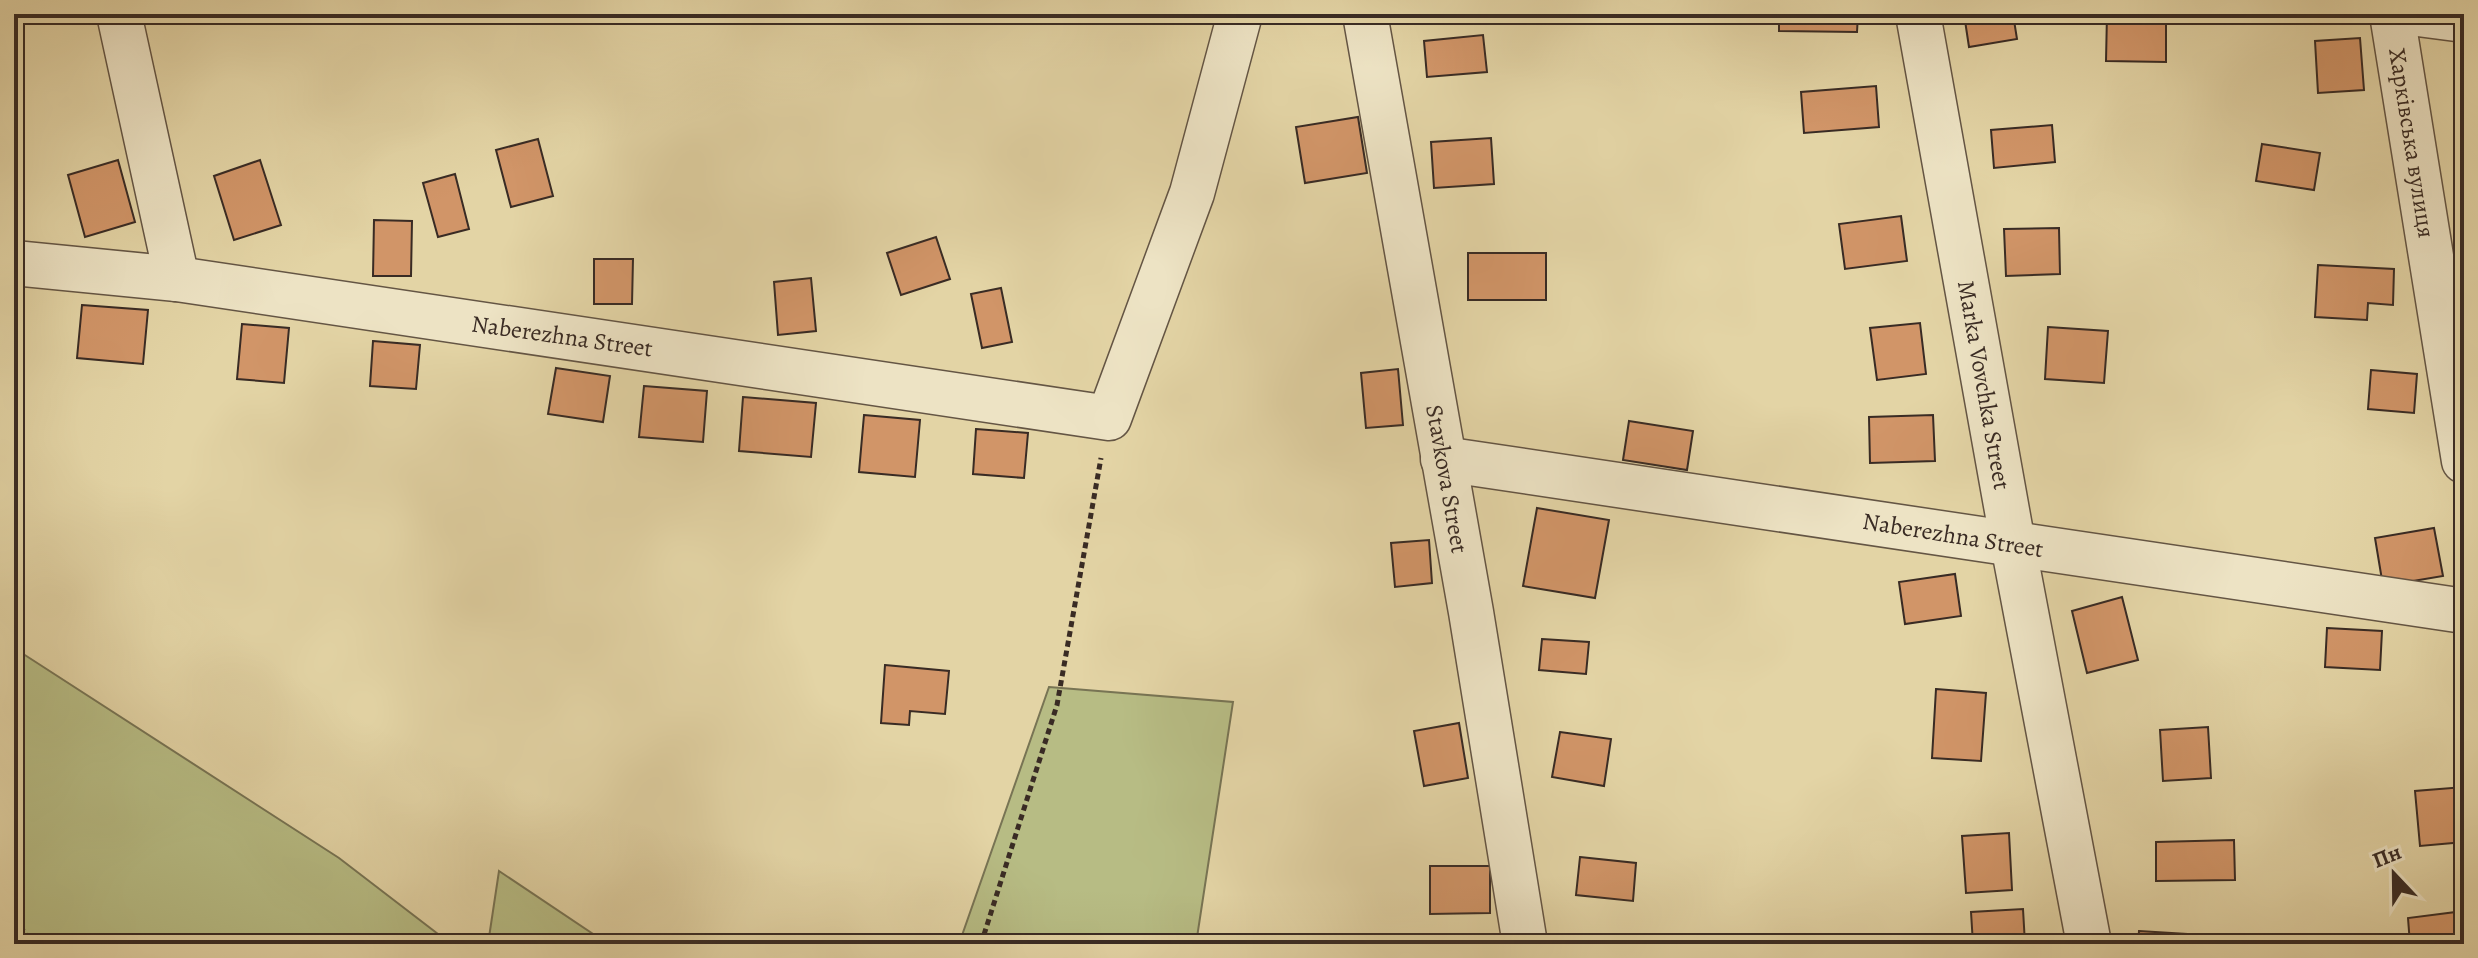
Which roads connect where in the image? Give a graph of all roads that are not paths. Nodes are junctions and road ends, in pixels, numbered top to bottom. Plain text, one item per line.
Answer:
1 (119, 14) edge
2 (1240, 14) edge
3 (1365, 14) edge
4 (1918, 14) edge
5 (2392, 14) edge
6 (2418, 14) edge
7 (2464, 20) edge
8 (14, 263) edge
9 (177, 279) junction
10 (1443, 459) junction
11 (2464, 461) edge
12 (2013, 544) junction
13 (2464, 611) edge
14 (1525, 944) edge
15 (2089, 944) edge

1 - 9 street
2 - 9 street, Naberezhna Street
3 - 10 street, Stavkova Street
4 - 12 street, Marka Vovchka Street
5 - 11 street, Харківська вулиця
6 - 7 street
8 - 9 street, Naberezhna Street
10 - 12 street, Naberezhna Street
10 - 14 street, Stavkova Street
12 - 13 street, Naberezhna Street
12 - 15 street, Marka Vovchka Street

